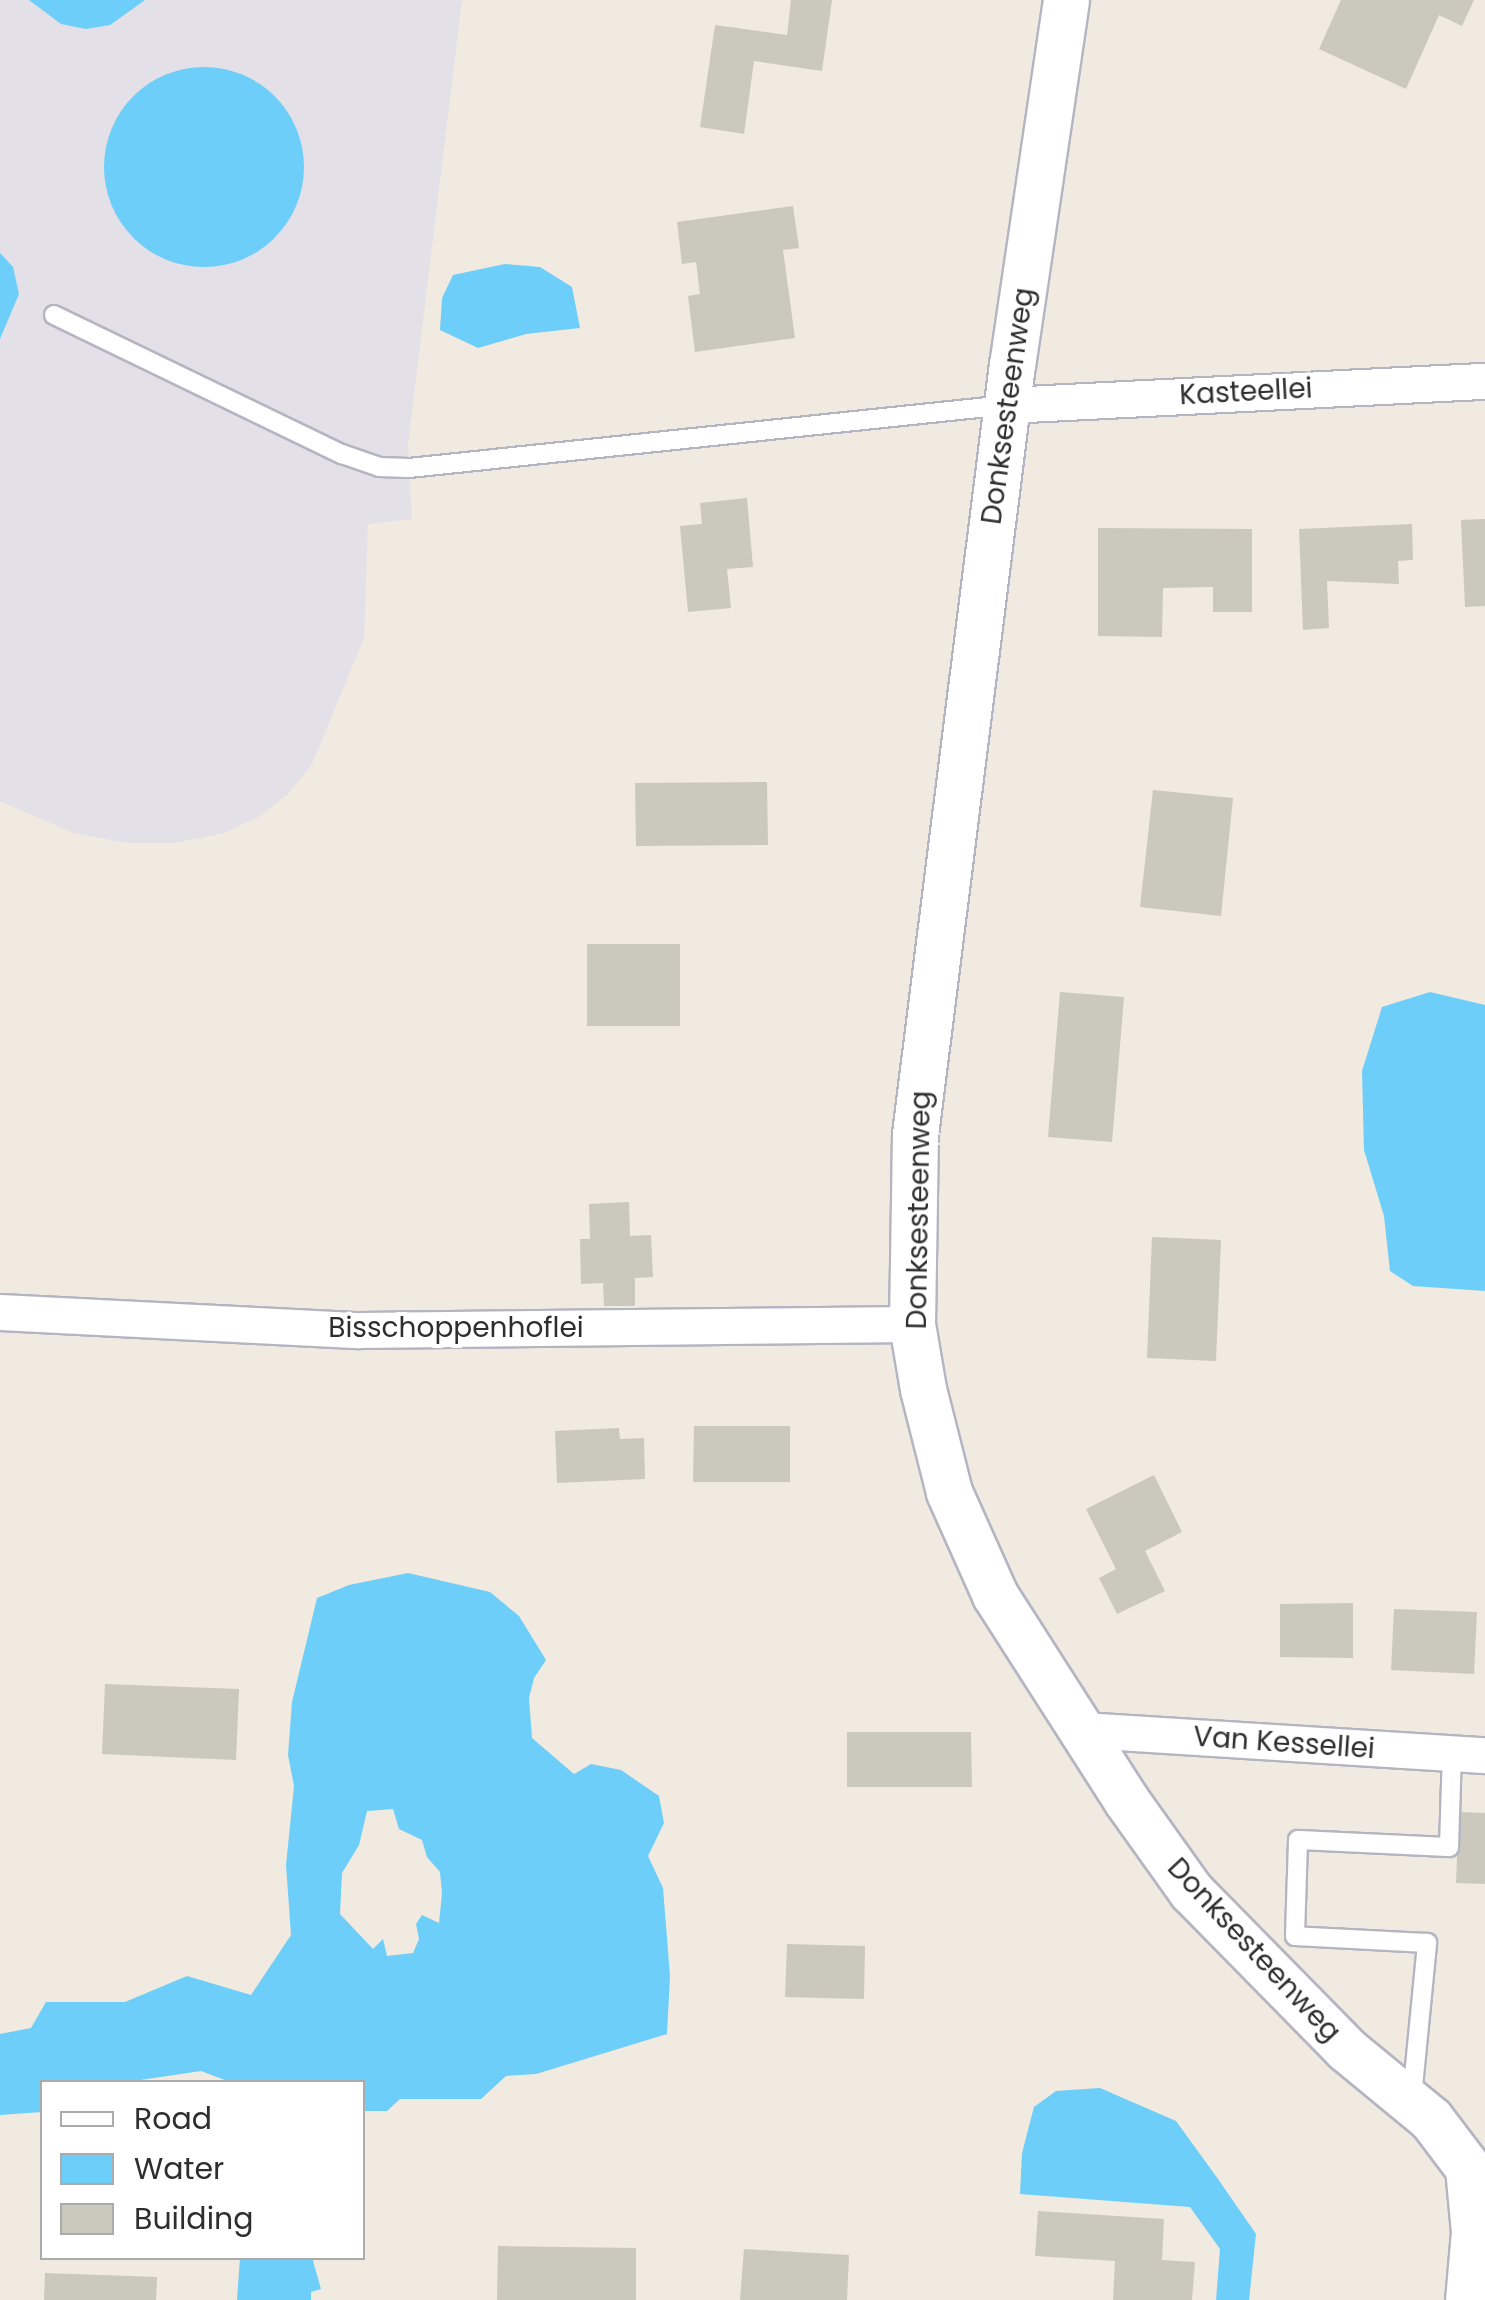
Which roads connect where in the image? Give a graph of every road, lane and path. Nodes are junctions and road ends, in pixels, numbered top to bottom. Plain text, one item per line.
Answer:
1 (1066, 0) edge
2 (54, 315) dead end
3 (1485, 380) edge
4 (1006, 405) junction
5 (0, 1312) edge
6 (912, 1324) junction
7 (1084, 1730) junction
8 (1468, 1755) edge
9 (1411, 2103) junction
10 (1476, 2169) edge
11 (1468, 2300) edge

1 - 4 street, Donksesteenweg
2 - 4 lane
3 - 4 street, Kasteellei
4 - 6 street, Donksesteenweg
5 - 6 street, Bisschoppenhoflei
6 - 7 street, Donksesteenweg
7 - 8 street, Van Kessellei
7 - 9 street, Donksesteenweg
8 - 9 lane
9 - 10 street, Donksesteenweg
10 - 11 street, Donksesteenweg

